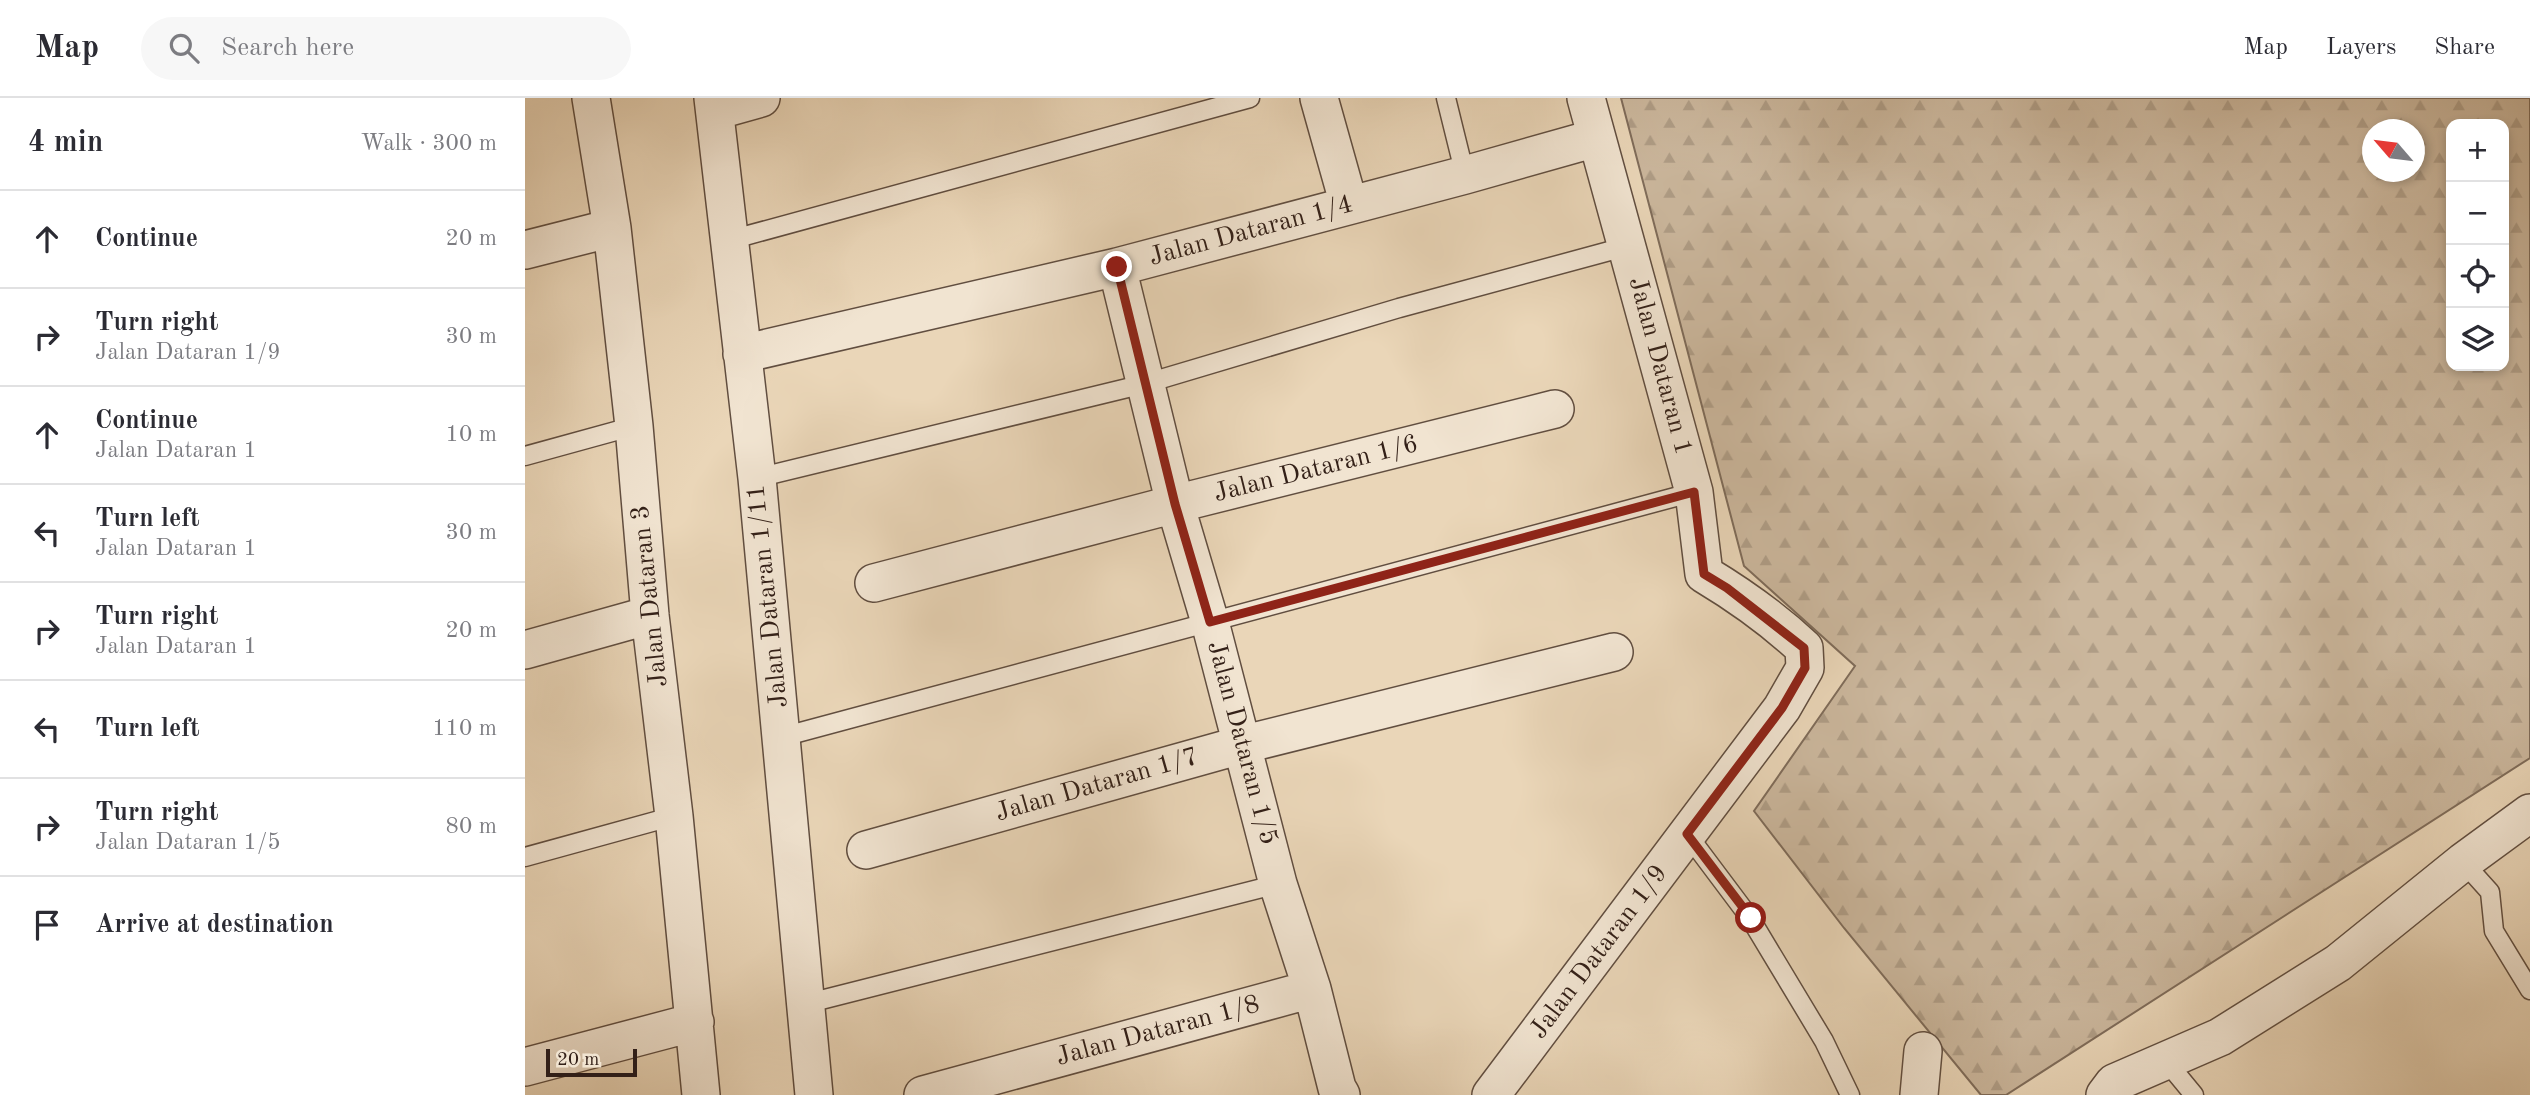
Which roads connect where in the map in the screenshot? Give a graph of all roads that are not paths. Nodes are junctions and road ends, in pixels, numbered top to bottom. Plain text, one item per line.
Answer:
1 (591, 98) edge
2 (761, 98) edge
3 (1250, 98) edge
4 (1319, 98) edge
5 (1446, 98) edge
6 (1586, 98) edge
7 (714, 104) edge
8 (1596, 138) junction
9 (1465, 175) junction
10 (1349, 205) junction
11 (612, 228) junction
12 (730, 240) junction
13 (1628, 246) junction
14 (525, 250) edge
15 (1117, 267) junction
16 (741, 354) junction
17 (1144, 384) junction
18 (1555, 409) dead end
19 (634, 426) junction
20 (525, 456) edge
21 (757, 478) junction
22 (1694, 492) junction
23 (1175, 504) junction
24 (874, 583) dead end
25 (650, 615) junction
26 (1210, 622) junction
27 (525, 650) edge
28 (1614, 652) dead end
29 (1782, 708) joint
30 (782, 737) junction
31 (1241, 745) junction
32 (2530, 813) edge
33 (674, 816) junction
34 (1687, 834) junction
35 (866, 850) dead end
36 (525, 857) edge
37 (2463, 862) junction
38 (1278, 884) junction
39 (1312, 989) junction
40 (2530, 990) edge
41 (805, 1004) junction
42 (695, 1022) junction
43 (1923, 1051) dead end
44 (2166, 1060) junction
45 (525, 1067) edge
46 (701, 1095) edge
47 (814, 1095) edge
48 (923, 1095) edge
49 (1341, 1095) edge
50 (1491, 1095) edge
51 (1850, 1095) edge
52 (1919, 1095) edge
53 (2105, 1095) edge
54 (2194, 1095) edge

1 - 11 street, Jalan Dataran 3
2 - 7 street
3 - 12 lane
4 - 10 street
5 - 9 lane
6 - 8 street, Jalan Dataran 1
7 - 12 street, Jalan Dataran 1/11
8 - 9 street, Jalan Dataran 1/4
8 - 13 street, Jalan Dataran 1
9 - 10 street, Jalan Dataran 1/4
10 - 15 street, Jalan Dataran 1/4
11 - 14 street
11 - 19 street, Jalan Dataran 3
12 - 16 street, Jalan Dataran 1/11
13 - 17 lane
13 - 22 street, Jalan Dataran 1
15 - 16 street, Jalan Dataran 1/4
15 - 17 street, Jalan Dataran 1/5
16 - 21 street, Jalan Dataran 1/11
17 - 21 lane
17 - 23 street, Jalan Dataran 1/5
18 - 23 street, Jalan Dataran 1/6
19 - 20 lane
19 - 25 street, Jalan Dataran 3
21 - 30 street, Jalan Dataran 1/11
22 - 26 lane
22 - 29 street, Jalan Dataran 1
23 - 24 street, Jalan Dataran 1/6
23 - 26 street, Jalan Dataran 1/5
25 - 27 street
25 - 33 street, Jalan Dataran 3
26 - 30 lane
26 - 31 street, Jalan Dataran 1/5
28 - 31 street, Jalan Dataran 1/7
29 - 34 street, Jalan Dataran 1/9
30 - 41 street, Jalan Dataran 1/11
31 - 35 street, Jalan Dataran 1/7
31 - 38 street, Jalan Dataran 1/5
32 - 37 street
33 - 36 lane
33 - 42 street, Jalan Dataran 3
34 - 50 street, Jalan Dataran 1/9
34 - 51 lane
37 - 40 lane
37 - 44 street
38 - 39 street, Jalan Dataran 1/5
38 - 41 lane
39 - 48 street, Jalan Dataran 1/8
39 - 49 street, Jalan Dataran 1/5
41 - 47 street, Jalan Dataran 1/11
42 - 45 street
42 - 46 street, Jalan Dataran 3
43 - 52 street
44 - 53 street
44 - 54 lane

